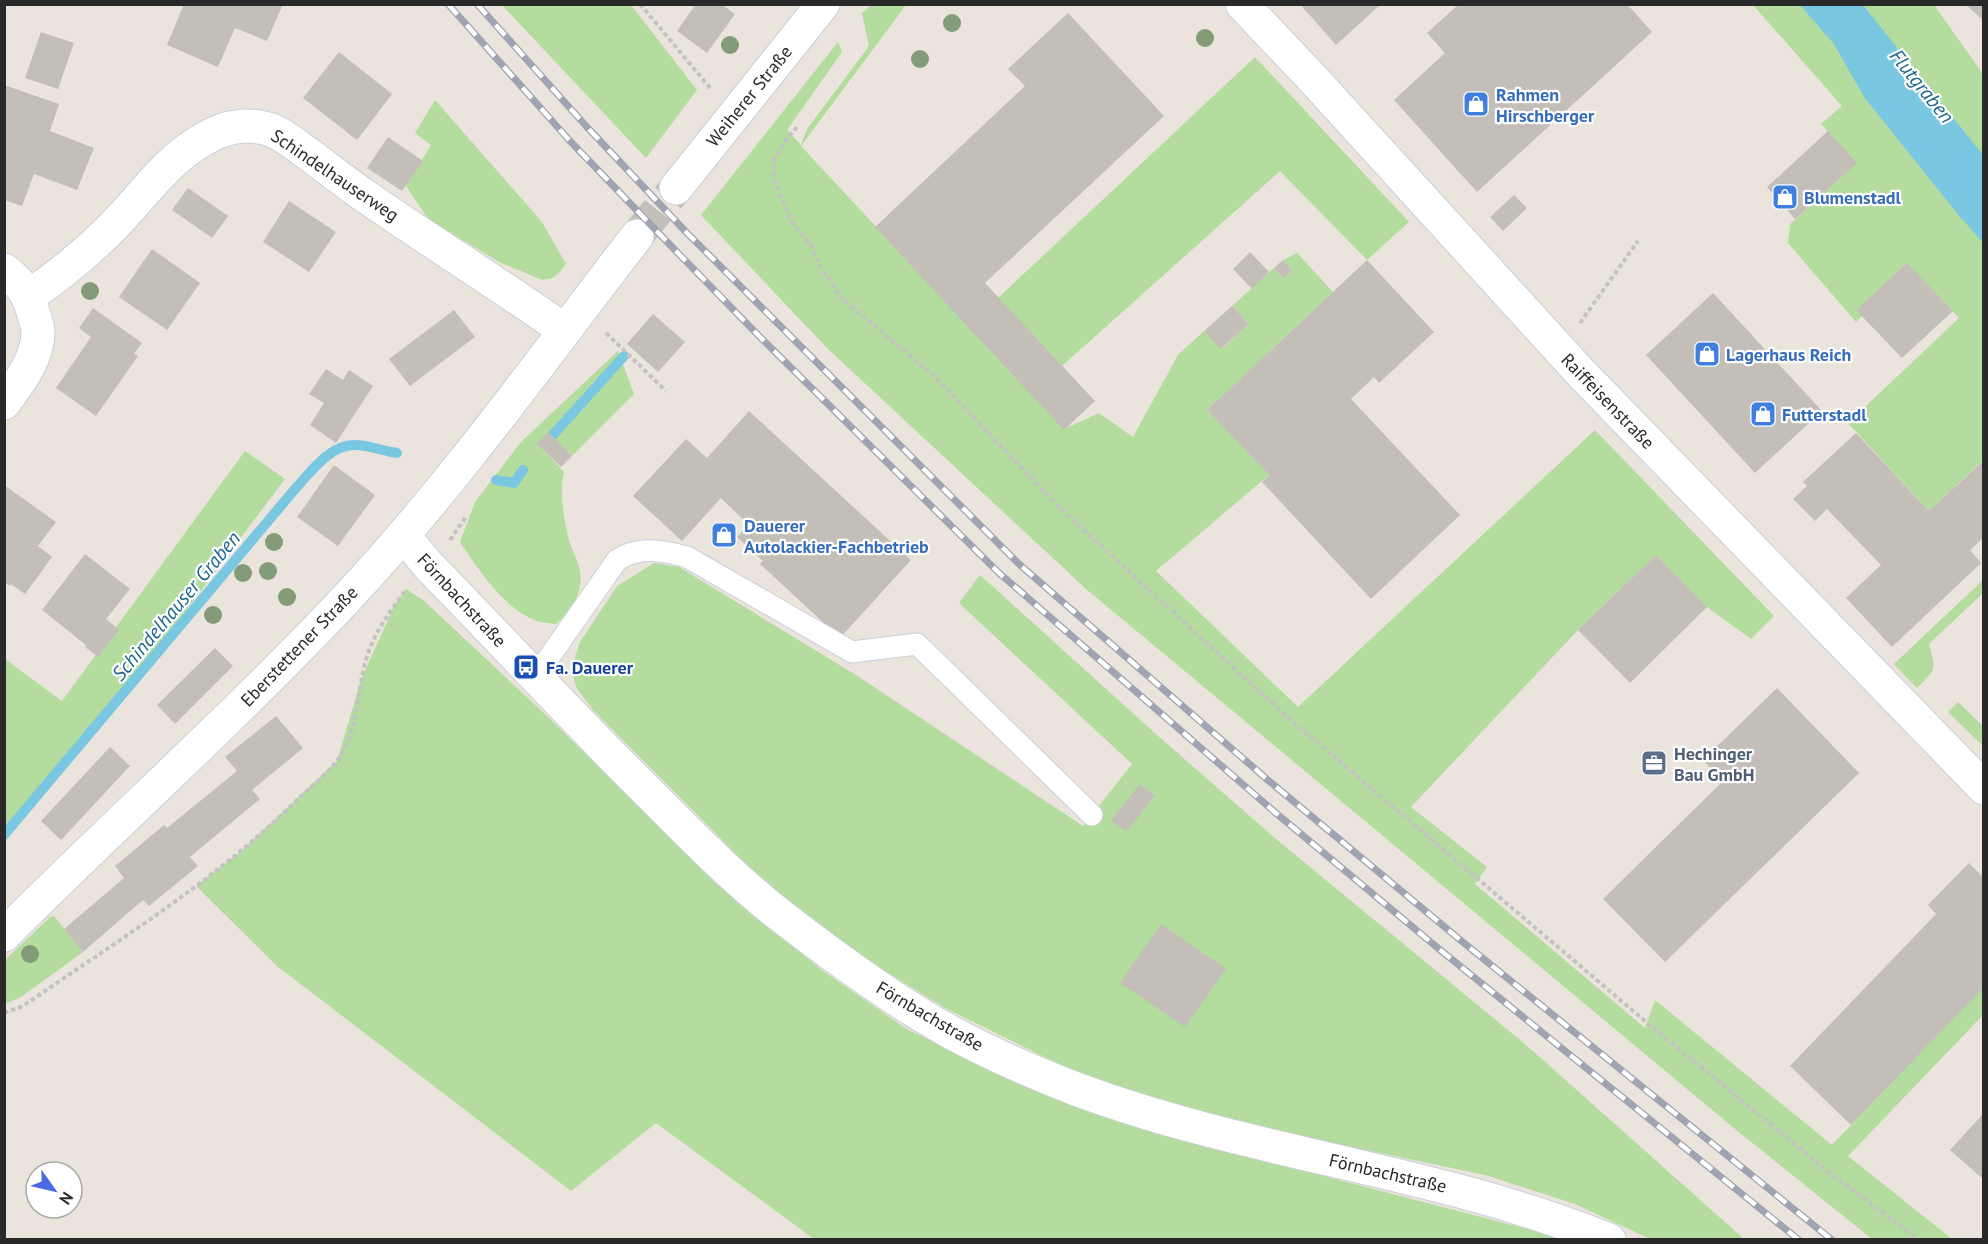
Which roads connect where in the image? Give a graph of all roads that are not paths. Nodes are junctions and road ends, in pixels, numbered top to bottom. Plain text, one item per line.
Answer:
1 (823, 4) edge
2 (1242, 4) edge
3 (676, 188) tunnel mouth
4 (637, 236) tunnel mouth
5 (4, 270) edge
6 (29, 296) junction
7 (564, 330) junction
8 (4, 403) edge
9 (403, 535) junction
10 (536, 676) junction
11 (1983, 788) edge
12 (1092, 815) dead end
13 (4, 935) edge
14 (1609, 1239) edge

1 - 3 street, Weiherer Straße
2 - 11 street, Raiffeisenstraße
4 - 7 street
5 - 6 street
6 - 7 street, Schindelhauserweg
6 - 8 street
7 - 9 street, Eberstettener Straße
9 - 10 street, Förnbachstraße
9 - 13 street, Eberstettener Straße
10 - 12 lane
10 - 14 street, Förnbachstraße

